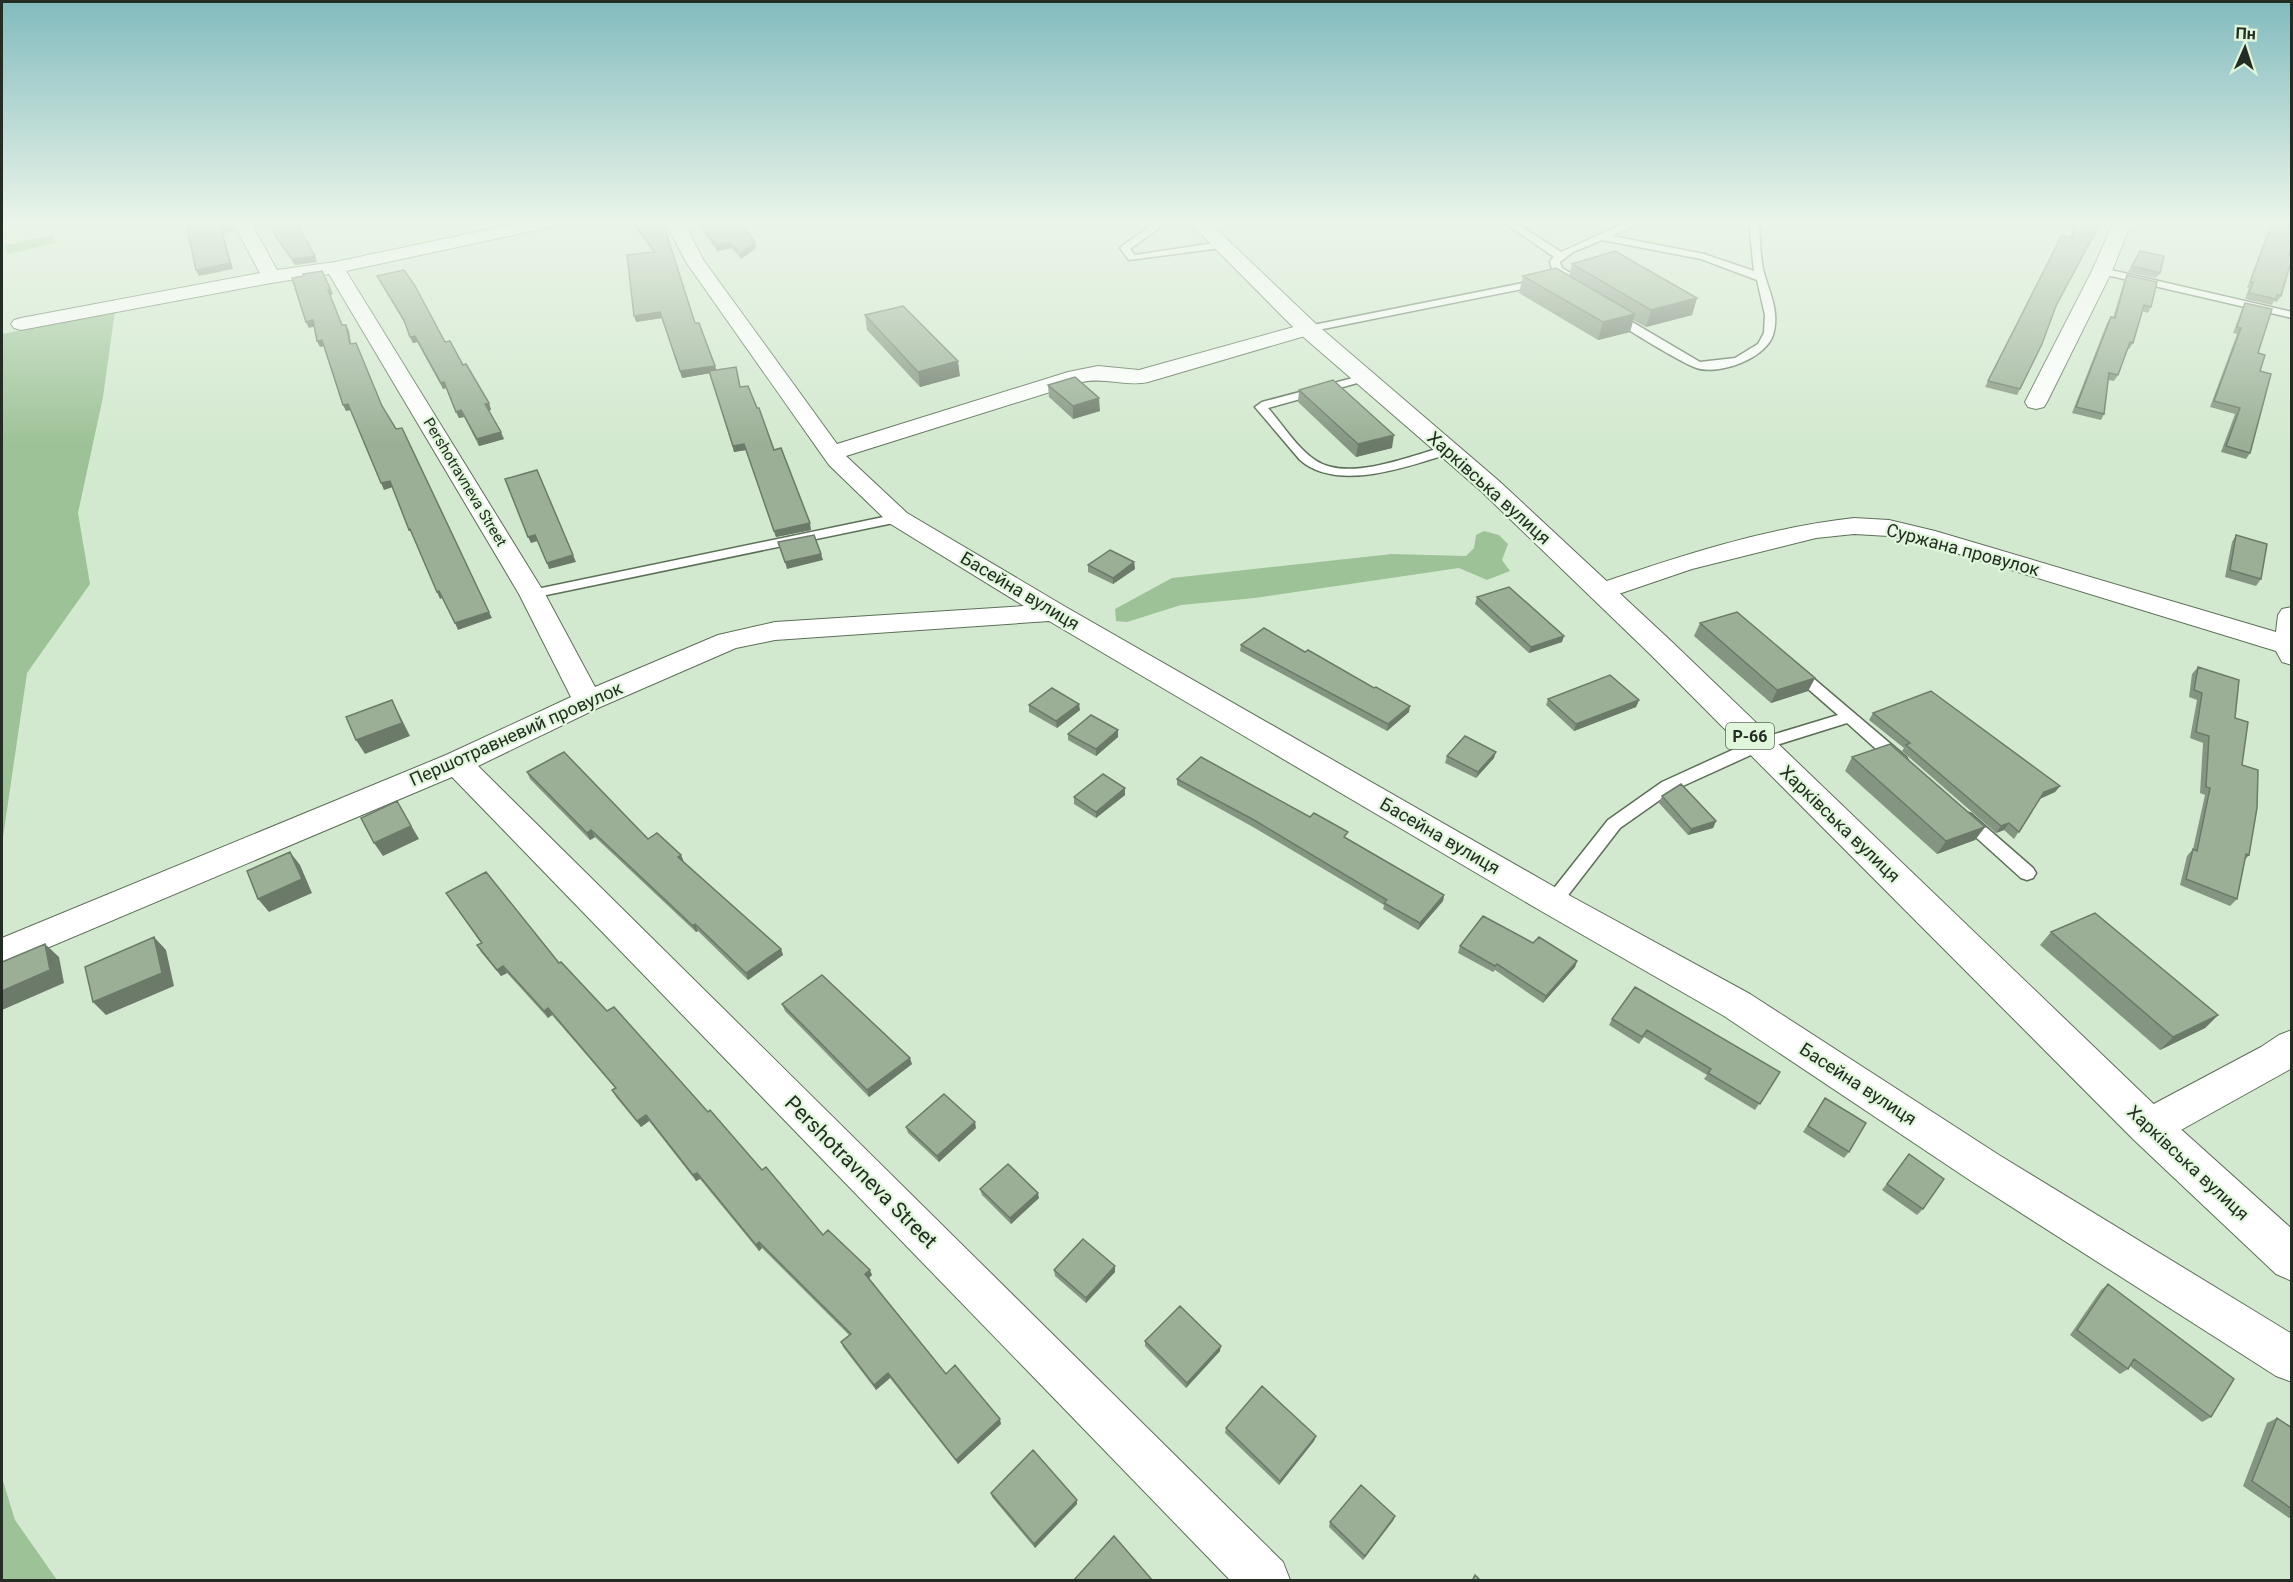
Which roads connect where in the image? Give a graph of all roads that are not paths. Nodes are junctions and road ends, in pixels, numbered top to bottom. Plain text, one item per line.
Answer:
1 (166, 297) edge
2 (352, 297) edge
3 (720, 297) edge
4 (1275, 297) edge
5 (1484, 297) edge
6 (1767, 297) edge
7 (2089, 297) edge
8 (2214, 297) edge
9 (1604, 310) edge
10 (2292, 315) edge
11 (21, 324) dead end
12 (1308, 329) junction
13 (1364, 378) junction
14 (2036, 402) dead end
15 (1447, 450) junction
16 (831, 453) junction
17 (898, 518) junction
18 (1600, 592) junction
19 (532, 594) junction
20 (1054, 612) junction
21 (2292, 615) edge
22 (2290, 651) edge
23 (1783, 659) edge
24 (588, 701) junction
25 (1850, 717) junction
26 (1758, 745) junction
27 (457, 763) junction
28 (1912, 771) edge
29 (1956, 810) edge
30 (2027, 873) dead end
31 (1553, 902) junction
32 (2, 953) edge
33 (2286, 1059) edge
34 (2149, 1127) junction
35 (2292, 1259) edge
36 (2292, 1360) edge
37 (1265, 1581) edge

1 - 11 street
2 - 19 street, Pershotravneva Street
3 - 16 street, Басейна вулиця
4 - 12 main road, Харківська вулиця / Р-66
5 - 12 lane
6 - 9 lane
7 - 14 street
8 - 10 lane
12 - 13 main road, Харківська вулиця / Р-66
12 - 16 street
13 - 15 main road, Харківська вулиця / Р-66
13 - 15 lane
15 - 18 main road, Харківська вулиця / Р-66
16 - 17 street, Басейна вулиця
17 - 19 lane
17 - 20 street, Басейна вулиця
18 - 22 street, Суржана провулок
18 - 26 main road, Харківська вулиця / Р-66
19 - 24 street, Pershotravneva Street
20 - 24 street, Першотравневий провулок
20 - 31 street, Басейна вулиця
21 - 22 street
23 - 25 lane
24 - 27 street, Першотравневий провулок
25 - 26 lane
25 - 28 lane
26 - 31 lane
26 - 34 main road, Харківська вулиця / Р-66
27 - 32 street, Першотравневий провулок
27 - 37 street, Pershotravneva Street
29 - 30 lane
31 - 36 street, Басейна вулиця
33 - 34 street
34 - 35 main road, Харківська вулиця / Р-66

